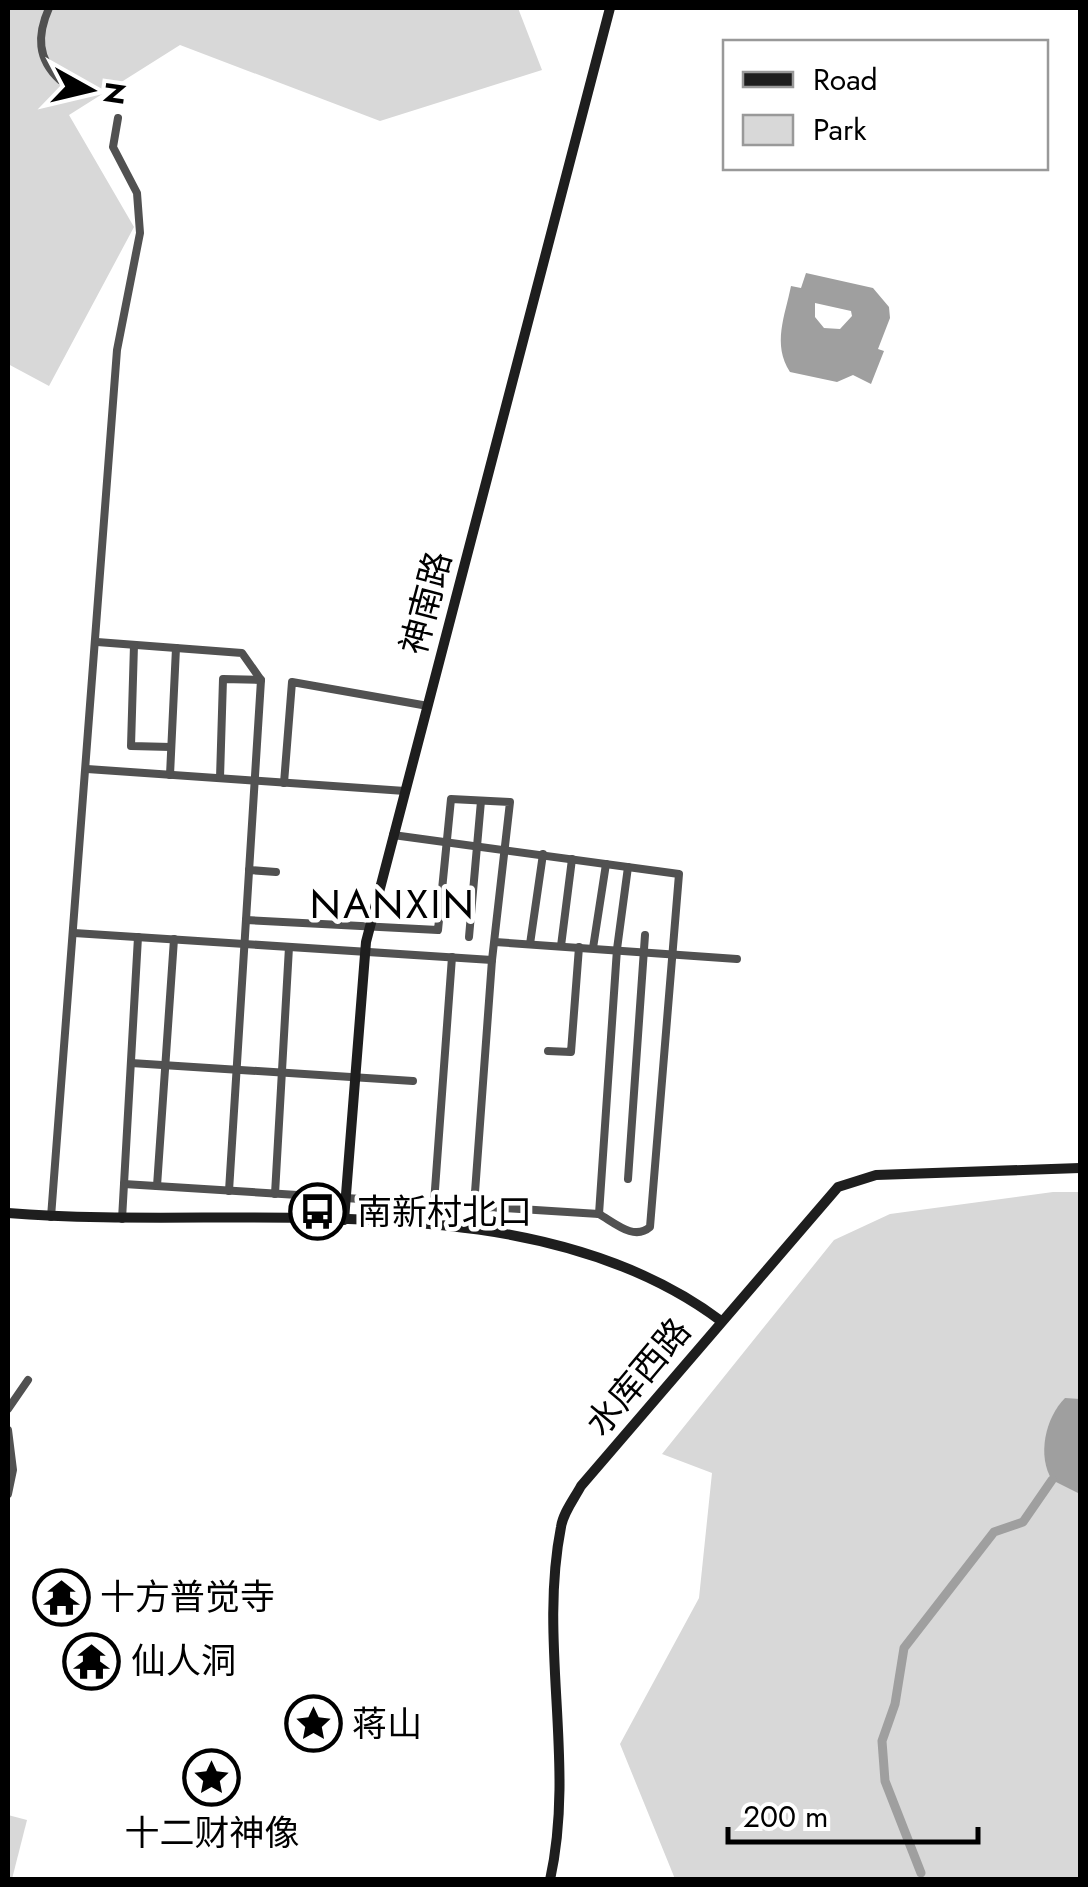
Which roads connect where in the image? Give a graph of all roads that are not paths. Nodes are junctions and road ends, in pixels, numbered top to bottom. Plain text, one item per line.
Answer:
1 (49, 8) edge
2 (610, 8) edge
3 (60, 80) dead end
4 (118, 118) dead end
5 (97, 642) junction
6 (134, 645) junction
7 (176, 648) junction
8 (260, 680) junction
9 (428, 706) junction
10 (171, 748) junction
11 (87, 769) junction
12 (170, 775) junction
13 (220, 778) junction
14 (254, 781) junction
15 (284, 783) junction
16 (405, 791) junction
17 (481, 801) junction
18 (393, 836) junction
19 (446, 839) junction
20 (477, 844) junction
21 (506, 847) junction
22 (543, 854) junction
23 (572, 858) junction
24 (606, 864) junction
25 (628, 867) junction
26 (249, 870) junction
27 (276, 872) dead end
28 (246, 920) junction
29 (370, 928) junction
30 (74, 933) junction
31 (645, 935) dead end
32 (469, 936) dead end
33 (138, 937) junction
34 (174, 939) junction
35 (495, 942) junction
36 (244, 944) junction
37 (530, 944) junction
38 (561, 946) junction
39 (579, 946) junction
40 (289, 947) junction
41 (594, 948) junction
42 (617, 950) junction
43 (364, 952) junction
44 (644, 952) junction
45 (672, 954) junction
46 (452, 957) junction
47 (736, 959) dead end
48 (492, 960) junction
49 (548, 1051) dead end
50 (131, 1063) junction
51 (166, 1065) junction
52 (236, 1070) junction
53 (282, 1073) junction
54 (354, 1078) junction
55 (413, 1081) dead end
56 (1080, 1168) edge
57 (628, 1180) dead end
58 (124, 1184) junction
59 (157, 1186) junction
60 (228, 1191) junction
61 (275, 1194) junction
62 (346, 1198) junction
63 (434, 1204) junction
64 (474, 1206) junction
65 (8, 1213) edge
66 (600, 1214) junction
67 (51, 1216) junction
68 (122, 1220) junction
69 (344, 1220) junction
70 (722, 1321) junction
71 (28, 1380) dead end
72 (8, 1409) edge
73 (8, 1430) edge
74 (8, 1494) edge
75 (550, 1880) edge

1 - 3 street
2 - 9 street, 神南路
4 - 5 street
5 - 6 street
5 - 11 street
6 - 7 street
6 - 10 street
7 - 8 street
7 - 10 street
8 - 13 street
8 - 14 street
9 - 15 street
9 - 16 street, 神南路
10 - 12 street
11 - 12 street
11 - 30 street
12 - 13 street
13 - 14 street
14 - 15 street
14 - 26 street
15 - 16 street
16 - 18 street, 神南路
17 - 19 street
17 - 20 street
17 - 21 street
18 - 19 street
18 - 29 street, 神南路
19 - 20 street
19 - 29 street
20 - 21 street
20 - 32 street
21 - 22 street
21 - 35 street
22 - 23 street
22 - 37 street
23 - 24 street
23 - 38 street
24 - 25 street
24 - 41 street
25 - 42 street
25 - 45 street
26 - 27 street
26 - 28 street
28 - 29 street
28 - 36 street
29 - 43 street, 神南路
30 - 33 street
30 - 67 street
31 - 44 street
33 - 34 street
33 - 50 street
34 - 36 street
34 - 51 street
35 - 37 street
35 - 48 street
36 - 40 street
36 - 52 street
37 - 38 street
38 - 39 street
39 - 41 street
39 - 49 street
40 - 43 street
40 - 53 street
41 - 42 street
42 - 44 street
42 - 66 street
43 - 46 street
43 - 54 street, 神南路
44 - 45 street
44 - 57 street
45 - 47 street
45 - 66 street
46 - 48 street
46 - 63 street
48 - 64 street
50 - 51 street
50 - 58 street
51 - 52 street
51 - 59 street
52 - 53 street
52 - 60 street
53 - 54 street
53 - 61 street
54 - 55 street
54 - 62 street, 神南路
56 - 70 street, 水库西路
58 - 59 street
58 - 68 street
59 - 60 street
60 - 61 street
61 - 62 street
62 - 63 street
62 - 69 street, 神南路
63 - 64 street
64 - 66 street
65 - 67 street
67 - 68 street
68 - 69 street
69 - 70 street
70 - 75 street, 水库西路
71 - 72 street
73 - 74 street

